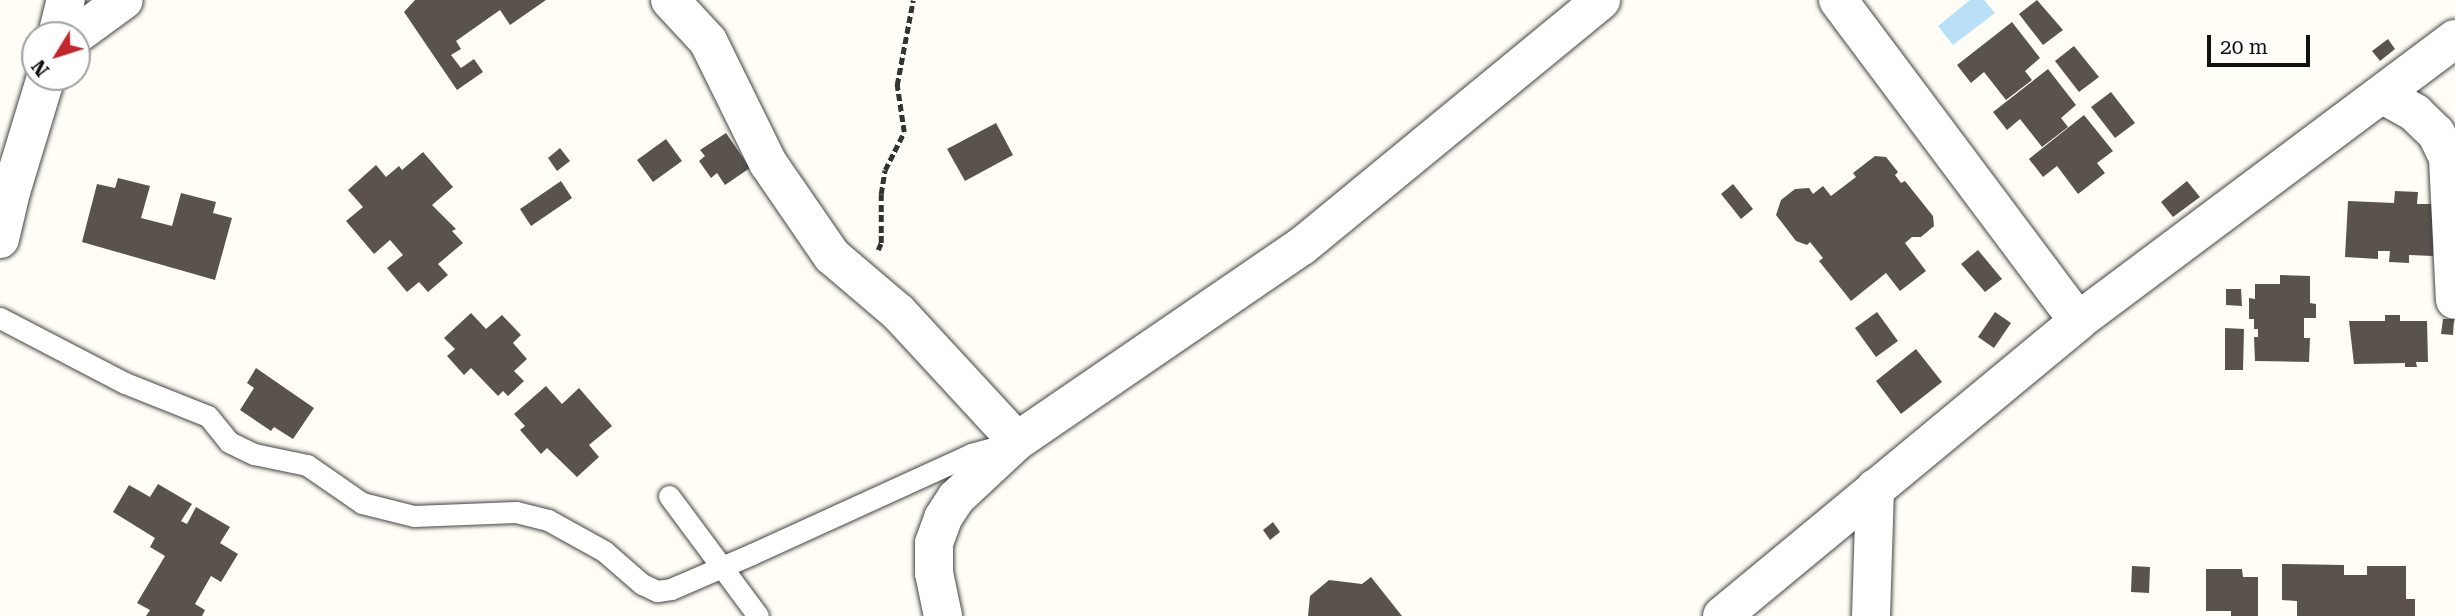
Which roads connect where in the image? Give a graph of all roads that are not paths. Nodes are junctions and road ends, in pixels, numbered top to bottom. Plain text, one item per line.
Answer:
1 (66, 0) edge
2 (124, 0) edge
3 (670, 0) edge
4 (1601, 0) edge
5 (1838, 0) edge
6 (61, 21) edge
7 (91, 24) edge
8 (2455, 39) edge
9 (42, 91) edge
10 (2383, 95) junction
11 (0, 239) edge
12 (2455, 300) edge
13 (0, 318) edge
14 (2078, 321) junction
15 (1017, 441) junction
16 (1875, 488) junction
17 (669, 496) dead end
18 (721, 567) junction
19 (758, 616) edge
20 (943, 616) edge
21 (1721, 616) edge
22 (1871, 616) edge

1 - 6 street
2 - 7 street
3 - 15 street
4 - 15 street
5 - 14 street
8 - 10 street
9 - 11 street
10 - 12 street
10 - 14 street
13 - 18 lane
14 - 16 street
15 - 18 lane
15 - 20 street
16 - 21 street
16 - 22 street
17 - 18 lane
18 - 19 lane

